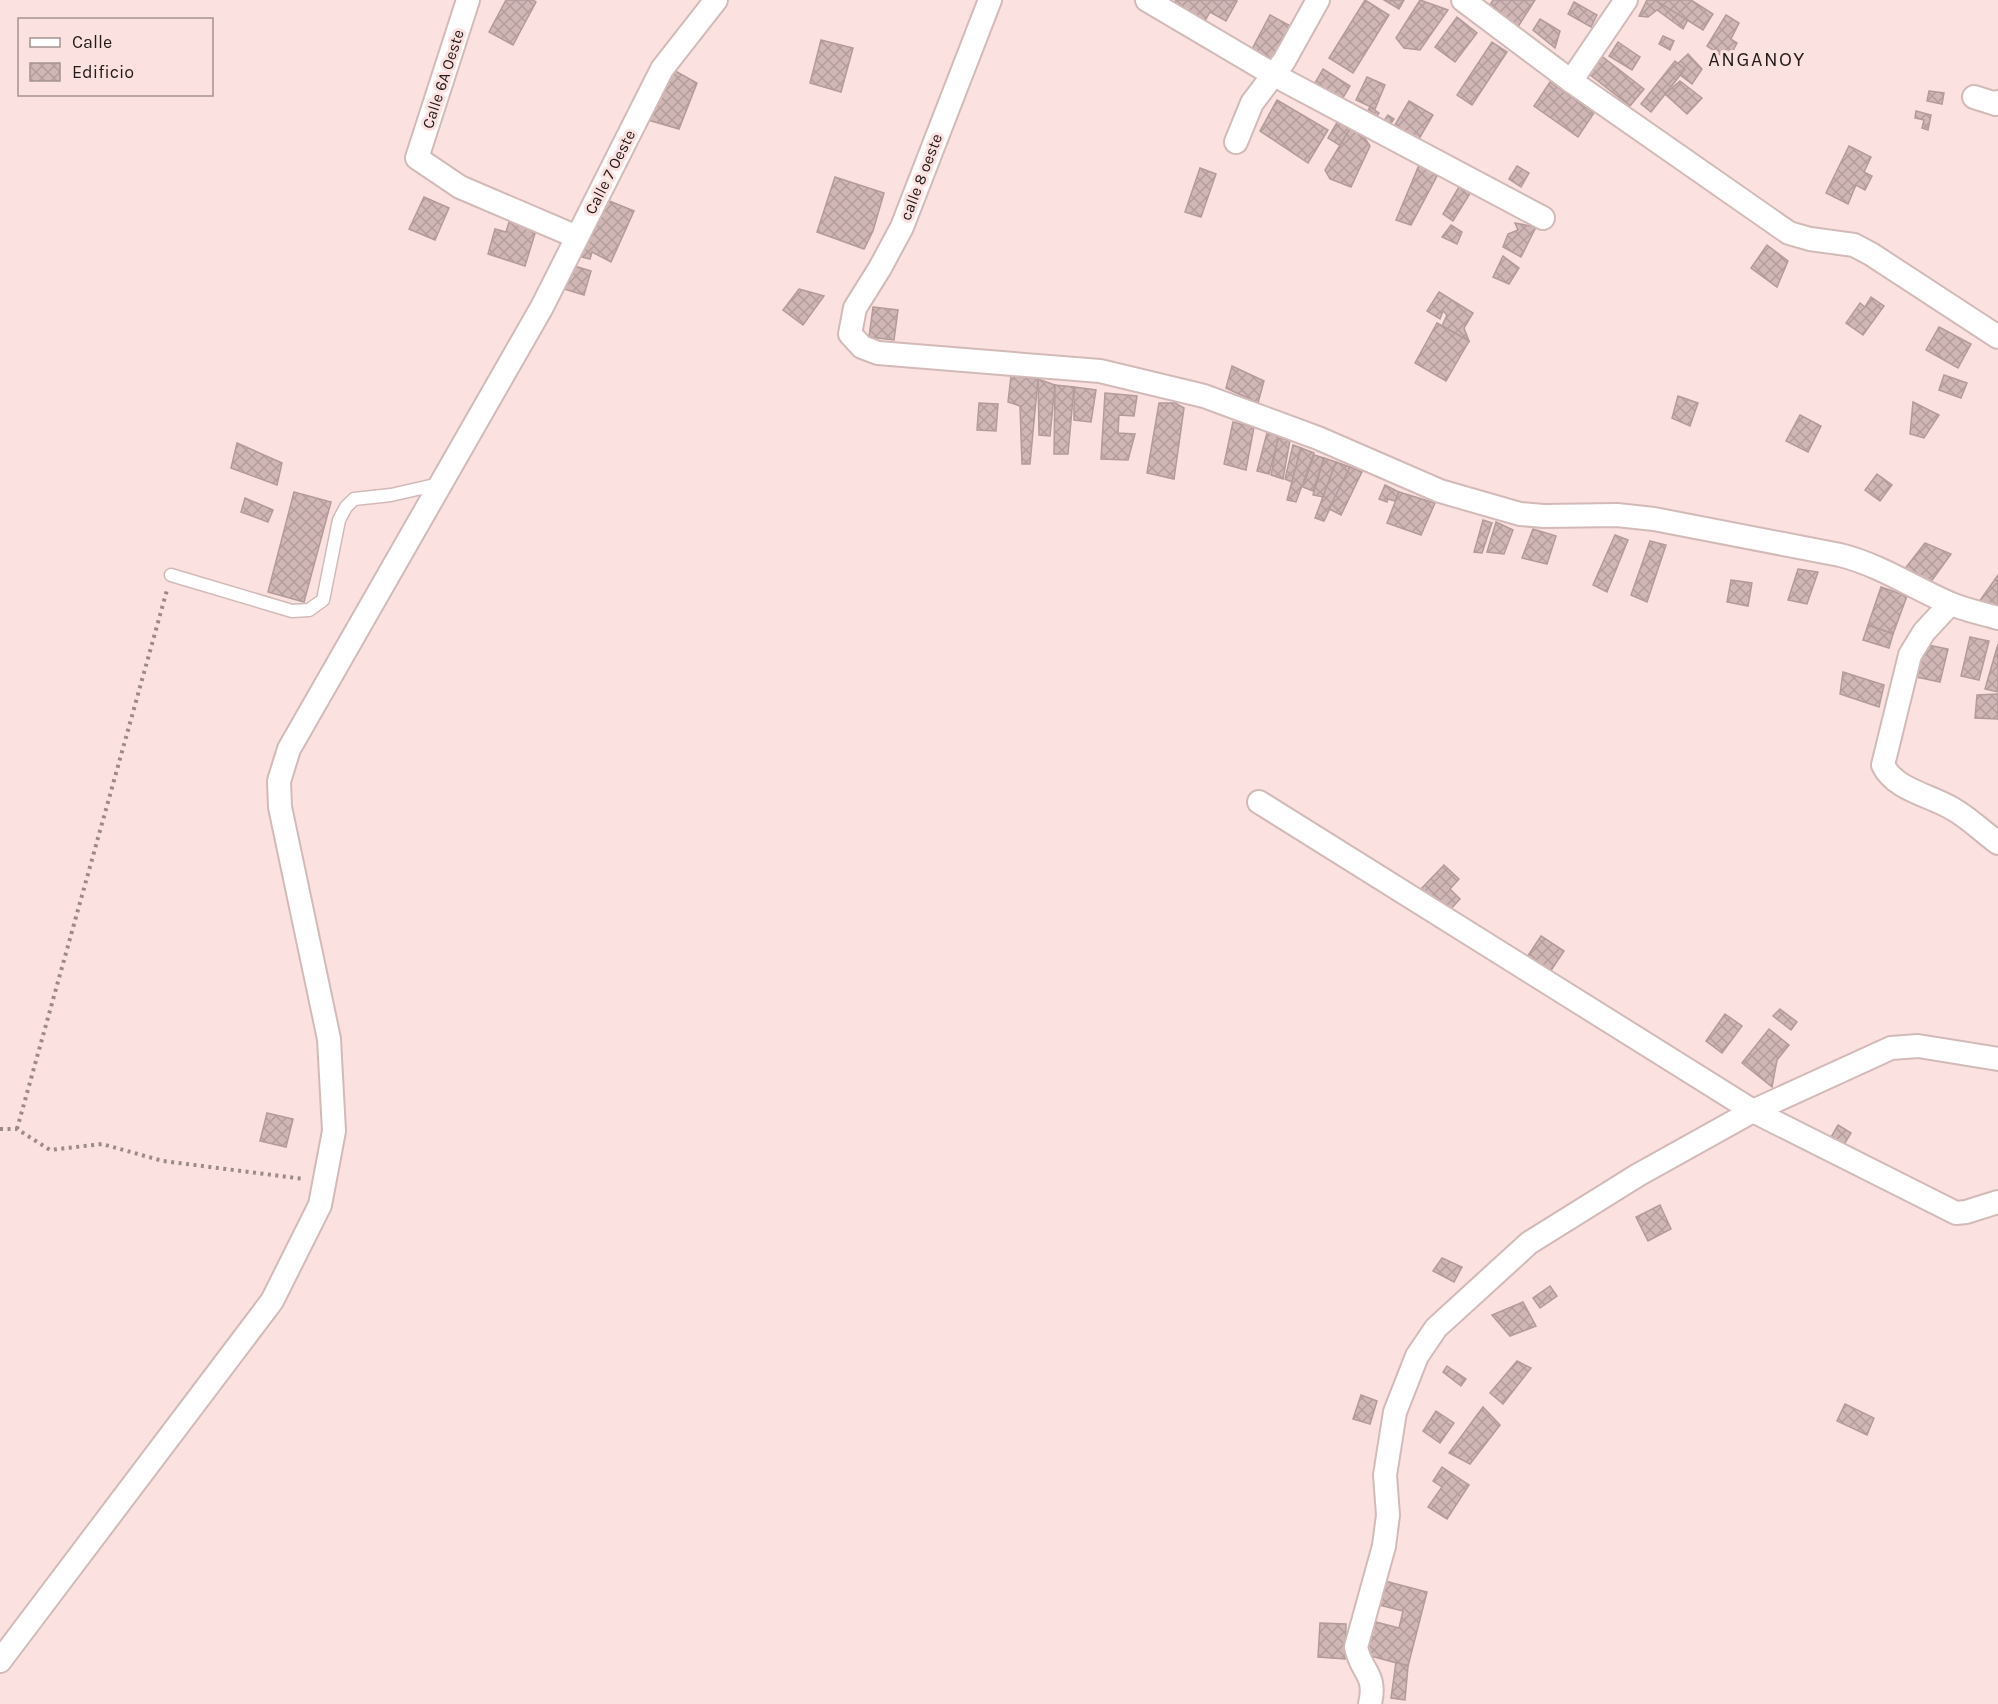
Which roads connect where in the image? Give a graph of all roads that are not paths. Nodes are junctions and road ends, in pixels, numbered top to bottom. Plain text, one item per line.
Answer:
1 (468, 0) edge
2 (716, 0) edge
3 (990, 0) edge
4 (1147, 0) edge
5 (1318, 0) edge
6 (1463, 0) edge
7 (1626, 0) edge
8 (1274, 75) junction
9 (1571, 81) junction
10 (1974, 97) dead end
11 (1998, 102) edge
12 (1236, 142) dead end
13 (1543, 218) dead end
14 (577, 237) junction
15 (1998, 337) edge
16 (439, 484) junction
17 (171, 575) road end
18 (1950, 604) junction
19 (1998, 618) edge
20 (1259, 801) dead end
21 (1998, 843) edge
22 (1998, 1059) edge
23 (1753, 1111) junction
24 (1998, 1202) edge
25 (0, 1661) edge
26 (1370, 1704) edge

1 - 14 street, Calle 6A Oeste
2 - 14 street, Calle 7 Oeste
3 - 18 street, calle 8 oeste
4 - 8 street
5 - 8 street
6 - 9 street
7 - 9 street
8 - 12 street
8 - 13 street
9 - 15 street
10 - 11 street
14 - 16 street, Calle 7 Oeste
16 - 17 lane
16 - 25 street, Calle 7 Oeste
18 - 19 street
18 - 21 street
20 - 23 street
22 - 23 street
23 - 24 street
23 - 26 street

